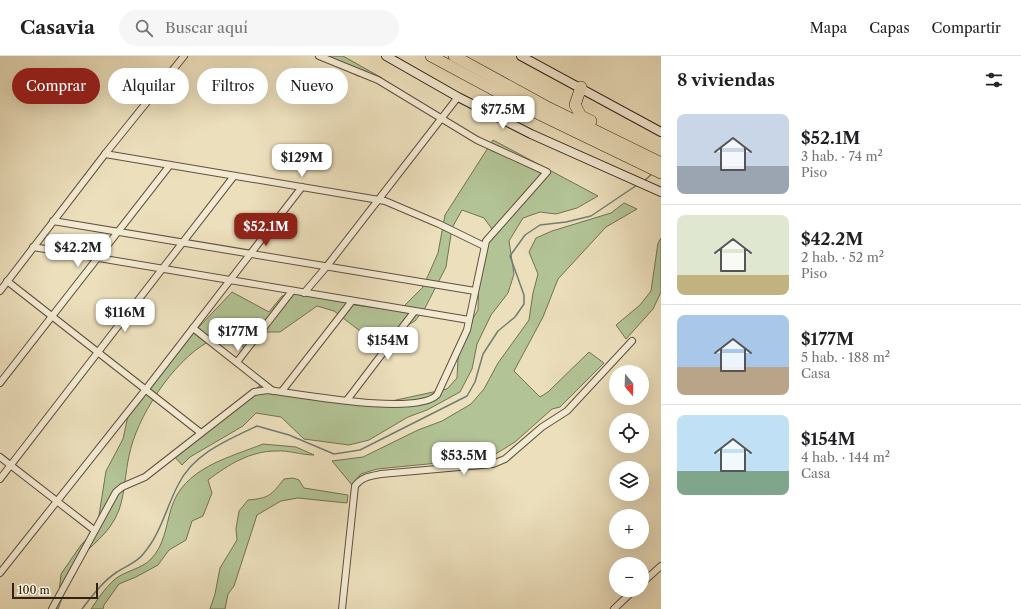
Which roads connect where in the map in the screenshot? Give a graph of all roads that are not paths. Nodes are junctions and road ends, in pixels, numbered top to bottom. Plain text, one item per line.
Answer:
1 (184, 56) edge
2 (319, 56) edge
3 (386, 56) edge
4 (431, 56) edge
5 (454, 56) edge
6 (521, 56) edge
7 (581, 87) junction
8 (458, 97) junction
9 (441, 120) junction
10 (661, 132) edge
11 (105, 154) junction
12 (659, 164) edge
13 (170, 165) junction
14 (234, 176) junction
15 (302, 187) junction
16 (661, 192) edge
17 (378, 200) junction
18 (53, 221) junction
19 (118, 232) junction
20 (184, 242) junction
21 (484, 246) junction
22 (33, 247) junction
23 (251, 253) junction
24 (97, 258) junction
25 (327, 266) junction
26 (163, 269) junction
27 (7, 281) junction
28 (230, 281) junction
29 (0, 291) edge
30 (292, 291) junction
31 (475, 291) junction
32 (304, 293) junction
33 (352, 301) junction
34 (414, 312) junction
35 (52, 316) junction
36 (469, 320) junction
37 (193, 328) junction
38 (632, 341) dead end
39 (98, 352) junction
40 (237, 362) junction
41 (0, 383) edge
42 (146, 389) junction
43 (273, 390) junction
44 (282, 391) junction
45 (347, 400) junction
46 (201, 433) junction
47 (0, 457) edge
48 (11, 466) junction
49 (0, 479) edge
50 (57, 502) junction
51 (94, 530) junction
52 (661, 566) edge
53 (0, 573) edge
54 (649, 577) edge
55 (627, 597) edge
56 (52, 609) edge
57 (342, 609) edge
58 (614, 609) edge

1 - 11 street
2 - 9 street
3 - 8 street
4 - 12 highway
5 - 12 highway
6 - 7 street
7 - 10 street
7 - 12 highway
8 - 9 street
8 - 16 street
9 - 17 street
9 - 21 street
11 - 13 street
11 - 18 street
13 - 14 street
13 - 19 street
14 - 15 street
14 - 20 street
15 - 17 street
15 - 23 street
17 - 21 street
17 - 25 street
18 - 19 street
18 - 22 street
19 - 20 street
19 - 24 street
20 - 23 street
20 - 26 street
21 - 31 street
22 - 24 street
22 - 27 street
23 - 25 street
23 - 28 street
24 - 26 street
24 - 35 street
25 - 31 street
25 - 32 street
26 - 28 street
26 - 39 street
27 - 29 street
27 - 35 street
28 - 30 street
28 - 37 street
30 - 32 street
30 - 40 street
31 - 36 street
32 - 33 street
33 - 34 street
33 - 44 street
34 - 36 street
34 - 45 street
35 - 39 street
35 - 41 street
36 - 45 street
37 - 40 street
37 - 42 street
38 - 57 street
39 - 42 street
39 - 48 street
40 - 43 street
42 - 46 street
42 - 50 street
43 - 44 street
43 - 46 street
44 - 45 street
46 - 51 street
47 - 48 street
48 - 49 street
48 - 50 street
50 - 51 street
50 - 53 street
51 - 56 street
52 - 54 street
55 - 58 street

